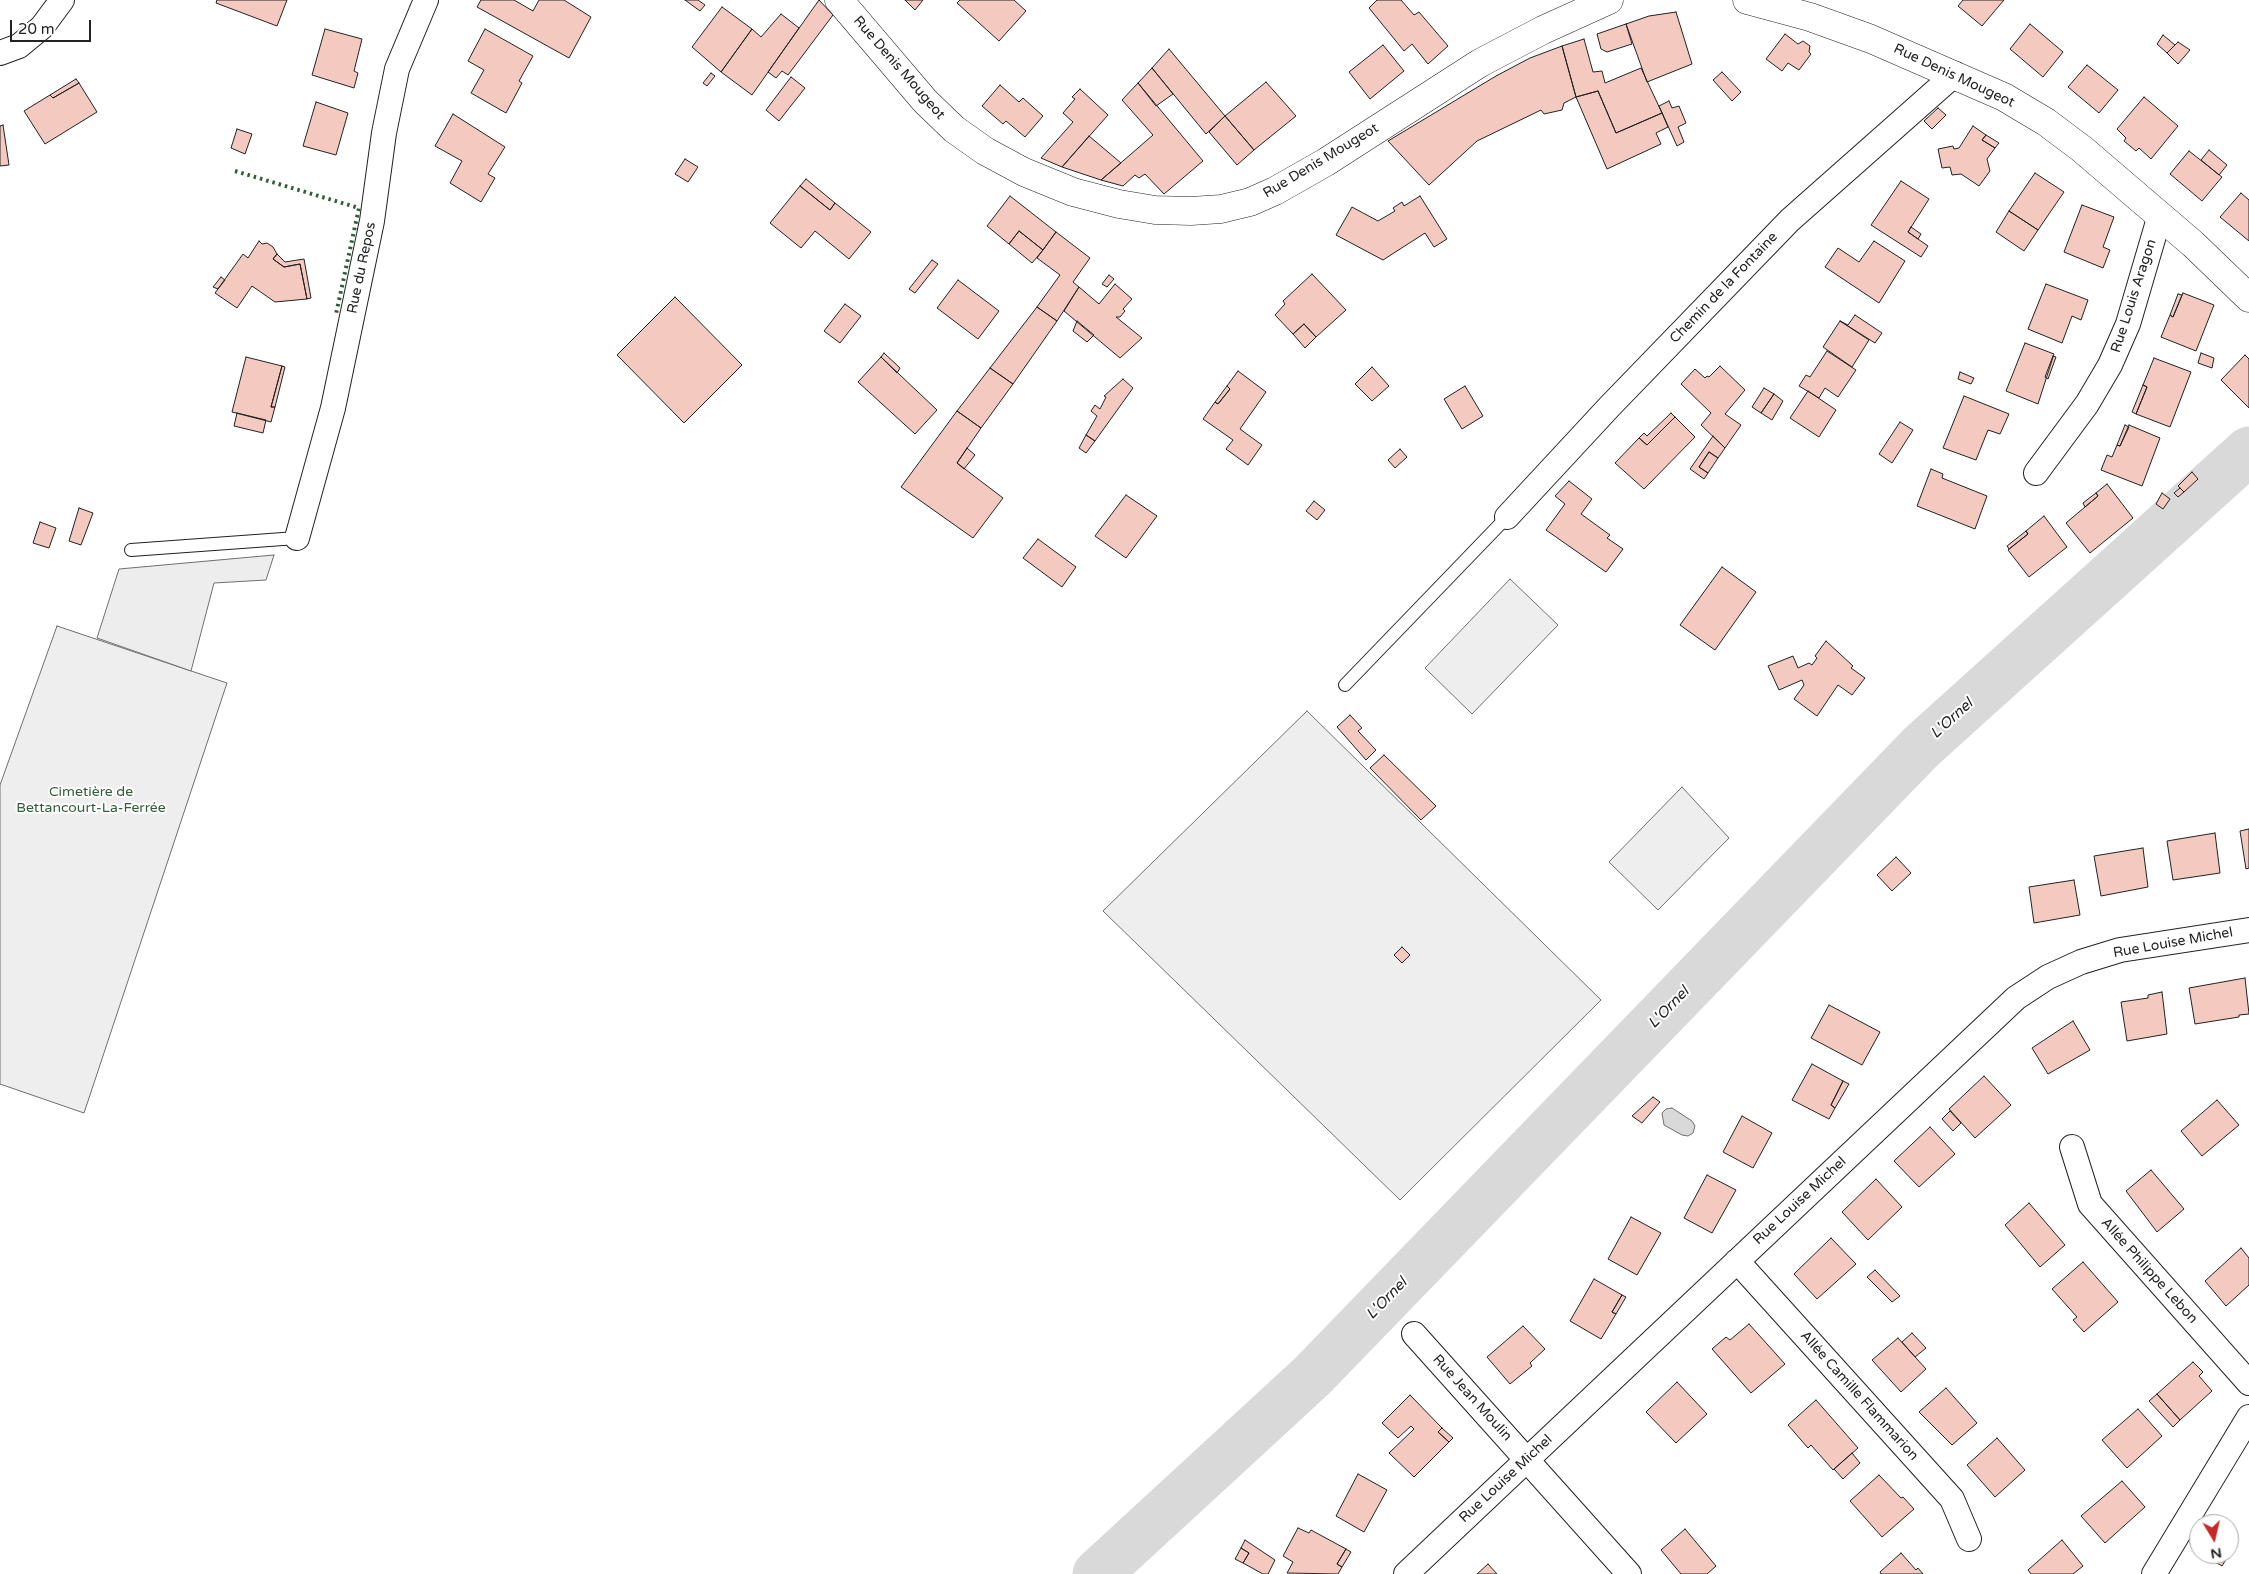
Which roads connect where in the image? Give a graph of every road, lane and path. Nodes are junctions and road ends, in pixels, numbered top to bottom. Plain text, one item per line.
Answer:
1 (62, 0) edge
2 (426, 0) edge
3 (839, 0) edge
4 (1609, 0) edge
5 (1747, 0) edge
6 (0, 53) edge
7 (1955, 74) junction
8 (2160, 215) junction
9 (2249, 298) edge
10 (2036, 474) dead end
11 (1507, 517) joint
12 (296, 538) joint
13 (131, 550) dead end
14 (1345, 685) dead end
15 (2249, 930) edge
16 (2072, 1147) dead end
17 (1737, 1261) junction
18 (1414, 1334) dead end
19 (2249, 1383) edge
20 (2249, 1417) edge
21 (1526, 1459) junction
22 (1969, 1538) dead end
23 (1406, 1574) edge
24 (1629, 1574) edge
25 (2154, 1574) edge

1 - 6 street
2 - 12 street, Rue du Repos
3 - 4 street, Rue Denis Mougeot
5 - 7 street, Rue Denis Mougeot
7 - 8 street, Rue Denis Mougeot
7 - 11 street, Chemin de la Fontaine
8 - 9 street, Rue Denis Mougeot
8 - 10 street, Rue Louis Aragon
11 - 14 lane
12 - 13 lane
15 - 17 street, Rue Louise Michel
16 - 19 street, Allée Philippe Lebon
17 - 21 street, Rue Louise Michel
17 - 22 street, Allée Camille Flammarion
18 - 21 street, Rue Jean Moulin
20 - 25 street
21 - 23 street, Rue Louise Michel
21 - 24 street, Rue Jean Moulin

